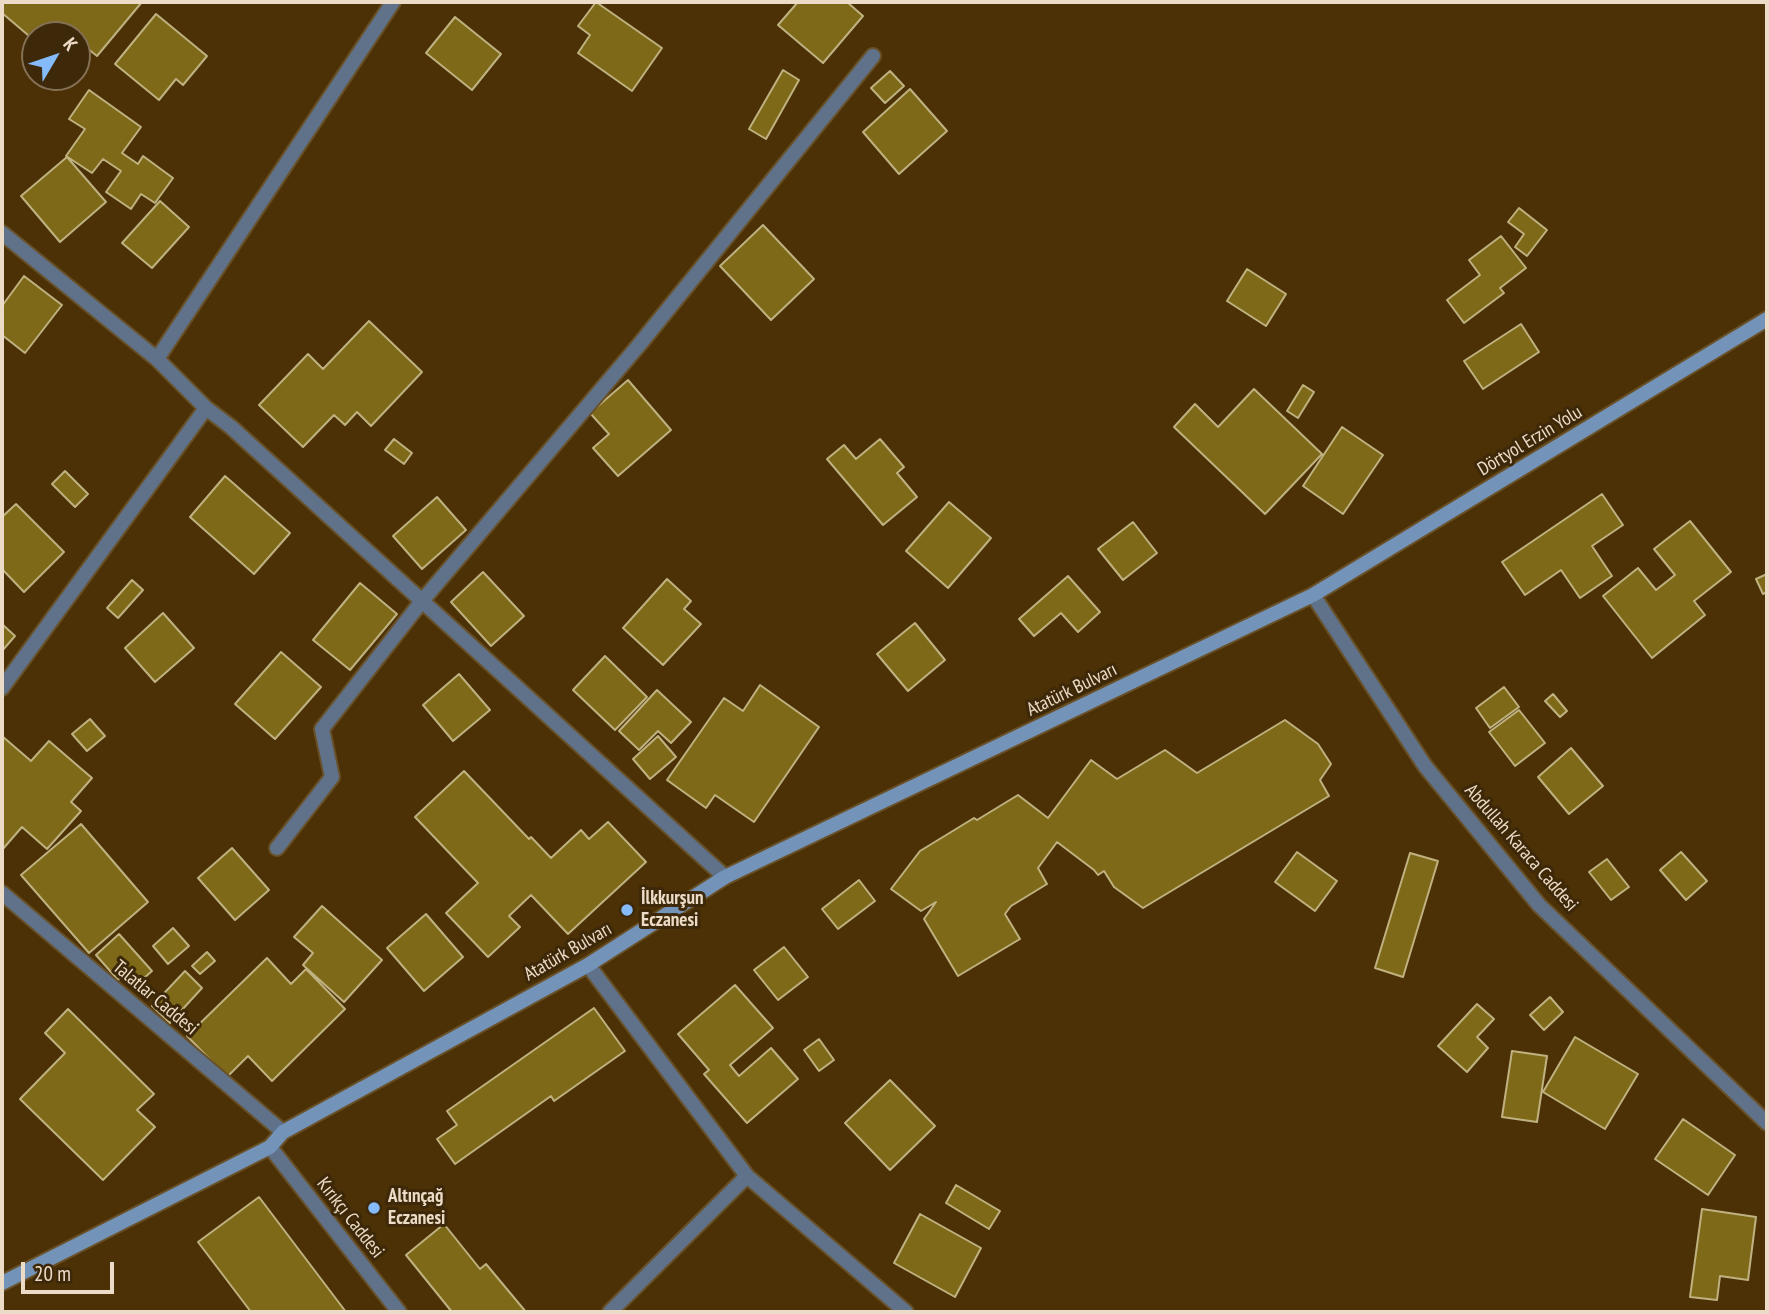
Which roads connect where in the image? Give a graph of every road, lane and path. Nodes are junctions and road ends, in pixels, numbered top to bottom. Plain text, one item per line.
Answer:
1 (393, 2) edge
2 (873, 56) dead end
3 (2, 233) edge
4 (1767, 318) edge
5 (157, 359) junction
6 (206, 408) junction
7 (1313, 596) junction
8 (422, 601) junction
9 (2, 688) edge
10 (277, 848) dead end
11 (725, 877) junction
12 (2, 894) edge
13 (588, 965) junction
14 (1767, 1124) edge
15 (283, 1132) junction
16 (270, 1147) junction
17 (747, 1176) junction
18 (2, 1283) edge
19 (399, 1312) edge
20 (610, 1312) edge
21 (906, 1312) edge

1 - 5 street
2 - 8 street
3 - 5 street
4 - 7 main road, Dörtyol Erzin Yolu
5 - 6 street
6 - 8 street
6 - 9 street
7 - 11 main road, Atatürk Bulvarı
7 - 14 street, Abdullah Karaca Caddesi
8 - 10 street
8 - 11 street
11 - 13 main road, Atatürk Bulvarı
12 - 15 street, Talatlar Caddesi
13 - 15 main road, Atatürk Bulvarı
13 - 17 street
15 - 16 main road, Atatürk Bulvarı
16 - 18 main road, Atatürk Bulvarı
16 - 19 street, Kırıkçı Caddesi
17 - 20 street
17 - 21 street

